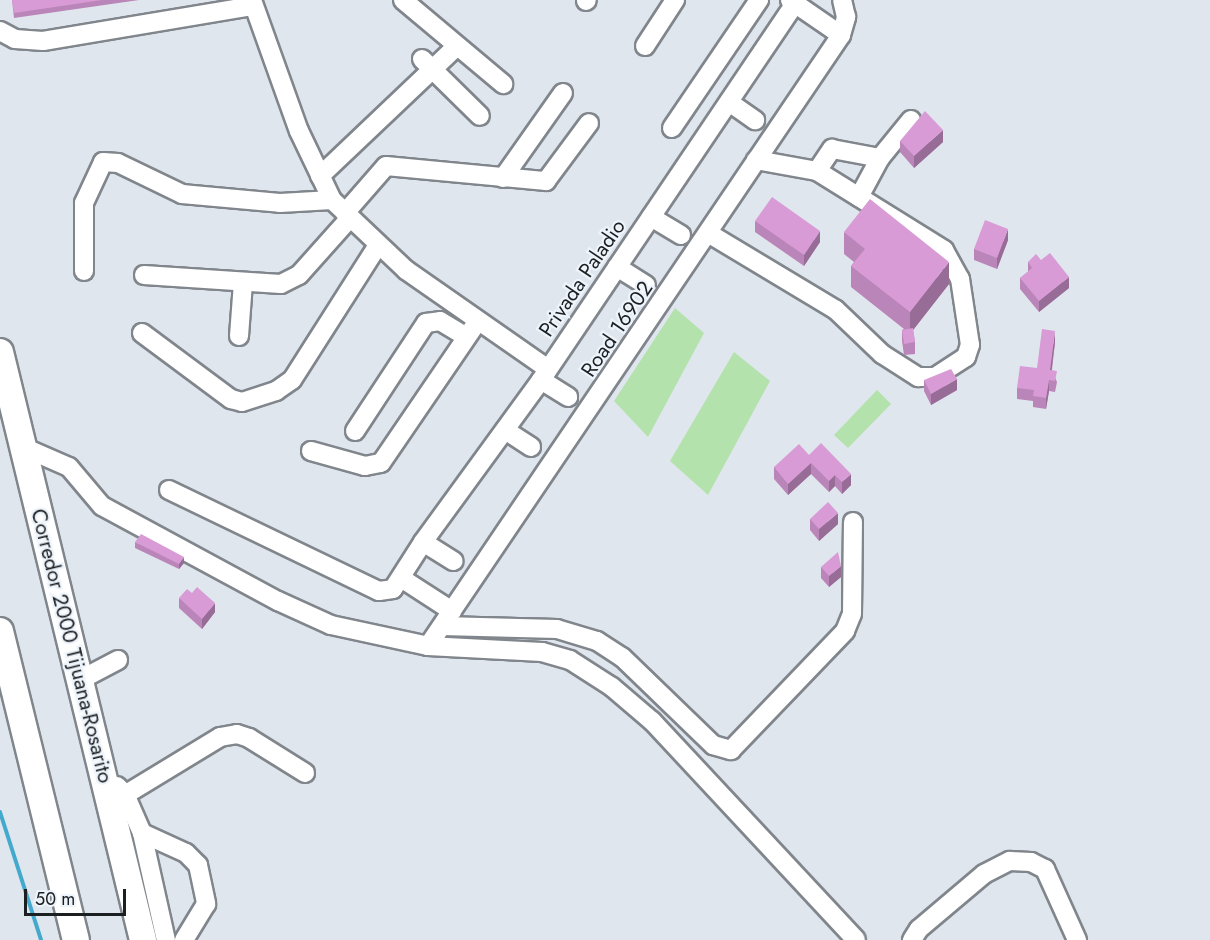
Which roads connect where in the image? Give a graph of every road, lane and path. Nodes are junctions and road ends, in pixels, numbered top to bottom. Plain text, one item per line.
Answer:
1 (403, 0) edge
2 (675, 0) edge
3 (759, 0) edge
4 (842, 0) edge
5 (794, 1) edge
6 (253, 3) edge
7 (0, 31) edge
8 (841, 35) junction
9 (457, 46) junction
10 (645, 46) dead end
11 (427, 64) junction
12 (503, 84) dead end
13 (564, 93) dead end
14 (729, 102) junction
15 (480, 117) dead end
16 (755, 120) dead end
17 (911, 120) dead end
18 (589, 123) dead end
19 (672, 128) dead end
20 (880, 158) junction
21 (756, 159) junction
22 (817, 171) junction
23 (320, 176) junction
24 (503, 178) junction
25 (859, 197) junction
26 (342, 211) junction
27 (651, 216) junction
28 (708, 233) junction
29 (681, 235) dead end
30 (378, 245) junction
31 (617, 267) junction
32 (84, 271) dead end
33 (144, 275) dead end
34 (243, 283) junction
35 (646, 285) dead end
36 (478, 321) junction
37 (142, 333) dead end
38 (239, 336) dead end
39 (467, 337) junction
40 (0, 352) edge
41 (544, 375) junction
42 (568, 396) dead end
43 (505, 430) junction
44 (355, 431) dead end
45 (23, 447) junction
46 (531, 447) dead end
47 (311, 451) dead end
48 (169, 490) dead end
49 (853, 522) dead end
50 (423, 542) junction
51 (453, 561) dead end
52 (401, 578) junction
53 (452, 611) junction
54 (442, 626) junction
55 (0, 631) edge
56 (428, 646) junction
57 (118, 660) dead end
58 (80, 680) junction
59 (305, 773) dead end
60 (118, 799) junction
61 (142, 832) junction
62 (75, 940) edge
63 (143, 940) edge
64 (166, 940) edge
65 (184, 940) edge
66 (856, 940) edge
67 (912, 940) edge
68 (1077, 940) edge

1 - 9 street
2 - 10 street
3 - 19 street
4 - 8 street
5 - 8 street
5 - 14 street, Privada Paladio
6 - 7 street
6 - 23 street
8 - 21 street, Road 16902
9 - 11 street
9 - 12 street
11 - 15 street
11 - 23 street
13 - 24 street
14 - 16 street
14 - 27 street, Privada Paladio
17 - 20 street
18 - 24 street
20 - 22 street
20 - 25 street
21 - 22 street
21 - 28 street, Road 16902
22 - 25 street
23 - 26 street
24 - 26 street
25 - 28 street
26 - 30 street
26 - 32 street
26 - 34 street
27 - 29 street
27 - 31 street, Privada Paladio
28 - 53 street, Road 16902
30 - 36 street
30 - 37 street
31 - 35 street
31 - 41 street, Privada Paladio
33 - 34 street
34 - 38 street
36 - 39 street
36 - 41 street
39 - 44 street
39 - 47 street
40 - 45 highway, Corredor 2000 Tijuana-Rosarito
41 - 42 street
41 - 43 street, Privada Paladio
43 - 46 street
43 - 50 street, Privada Paladio
45 - 56 street
45 - 58 highway, Corredor 2000 Tijuana-Rosarito
48 - 52 street
49 - 54 street
50 - 51 street
50 - 52 street, Privada Paladio
52 - 53 street
53 - 54 street, Road 16902
54 - 56 street, Road 16902
55 - 62 highway
56 - 66 street
57 - 58 street
58 - 60 highway, Corredor 2000 Tijuana-Rosarito
59 - 60 street
60 - 61 street
60 - 63 highway, Corredor 2000 Tijuana-Rosarito
61 - 64 street
61 - 65 street
67 - 68 street

